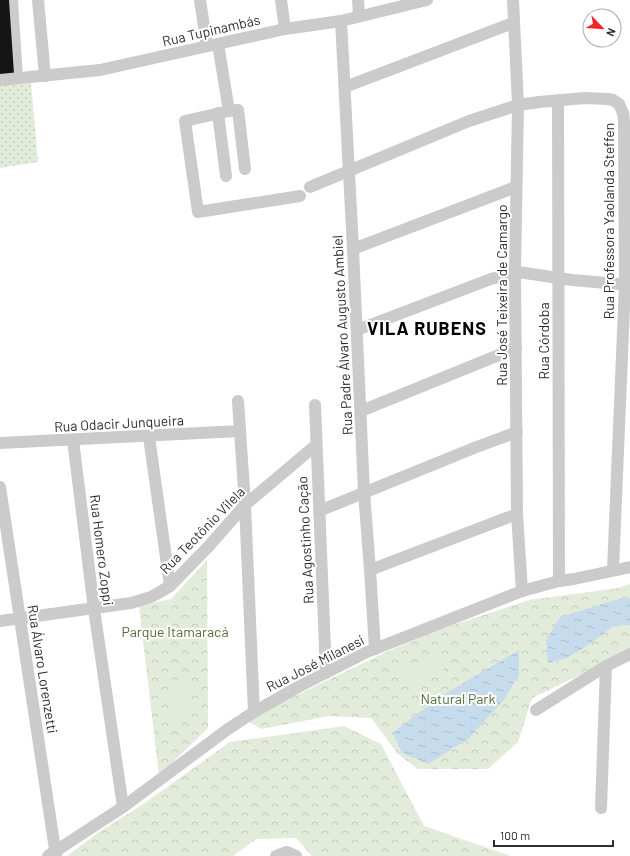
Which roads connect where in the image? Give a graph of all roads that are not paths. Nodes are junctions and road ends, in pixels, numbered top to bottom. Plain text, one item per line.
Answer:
1 (38, 0) edge
2 (200, 0) edge
3 (281, 0) edge
4 (358, 0) edge
5 (428, 0) edge
6 (512, 0) edge
7 (359, 16) junction
8 (340, 20) junction
9 (513, 23) junction
10 (285, 29) junction
11 (212, 45) junction
12 (45, 76) junction
13 (0, 80) edge
14 (345, 87) junction
15 (558, 100) junction
16 (518, 105) junction
17 (224, 112) junction
18 (245, 169) dead end
19 (349, 171) junction
20 (226, 176) dead end
21 (310, 187) dead end
22 (516, 187) junction
23 (300, 196) dead end
24 (353, 249) junction
25 (515, 272) junction
26 (558, 278) junction
27 (627, 284) edge
28 (357, 330) junction
29 (516, 348) junction
30 (238, 402) dead end
31 (315, 405) dead end
32 (361, 411) junction
33 (240, 431) junction
34 (517, 432) junction
35 (149, 437) junction
36 (73, 440) junction
37 (0, 444) edge
38 (316, 445) junction
39 (0, 487) edge
40 (364, 492) junction
41 (245, 505) junction
42 (320, 511) junction
43 (518, 514) junction
44 (167, 563) junction
45 (630, 567) edge
46 (188, 568) junction
47 (370, 570) junction
48 (613, 570) junction
49 (559, 581) junction
50 (170, 586) junction
51 (522, 591) junction
52 (94, 609) junction
53 (20, 618) junction
54 (0, 621) edge
55 (375, 649) junction
56 (630, 654) edge
57 (606, 666) junction
58 (326, 673) junction
59 (536, 710) dead end
60 (254, 712) junction
61 (123, 807) junction
62 (601, 808) dead end
63 (53, 854) edge
64 (276, 856) edge
65 (296, 856) edge

1 - 12 street
2 - 11 street
3 - 10 street
4 - 7 street
5 - 7 street, Rua Tupinambás
6 - 9 street, Rua José Teixeira de Camargo
7 - 8 street, Rua Tupinambás
8 - 10 street, Rua Tupinambás
8 - 14 street, Rua Padre Álvaro Augusto Ambiel
9 - 14 street
9 - 16 street, Rua José Teixeira de Camargo
10 - 11 street, Rua Tupinambás
11 - 12 street, Rua Tupinambás
11 - 17 street
12 - 13 street, Rua Tupinambás
14 - 19 street, Rua Padre Álvaro Augusto Ambiel
15 - 16 street, Rua Professora Yaolanda Steffen
15 - 26 street, Rua Córdoba
15 - 27 street, Rua Professora Yaolanda Steffen
16 - 19 street, Rua Professora Yaolanda Steffen
16 - 22 street, Rua José Teixeira de Camargo
17 - 18 street
17 - 20 street
17 - 23 street
19 - 21 street, Rua Professora Yaolanda Steffen
19 - 24 street, Rua Padre Álvaro Augusto Ambiel
22 - 24 street
22 - 25 street, Rua José Teixeira de Camargo
24 - 28 street, Rua Padre Álvaro Augusto Ambiel
25 - 26 street
25 - 28 street
25 - 29 street, Rua José Teixeira de Camargo
26 - 27 street
26 - 49 street, Rua Córdoba
27 - 48 street, Rua Professora Yaolanda Steffen
28 - 32 street, Rua Padre Álvaro Augusto Ambiel
29 - 32 street
29 - 34 street, Rua José Teixeira de Camargo
30 - 33 street
31 - 38 street, Rua Agostinho Cação
32 - 40 street, Rua Padre Álvaro Augusto Ambiel
33 - 35 street, Rua Odacir Junqueira
33 - 41 street
34 - 40 street
34 - 43 street, Rua José Teixeira de Camargo
35 - 36 street, Rua Odacir Junqueira
35 - 44 street
36 - 37 street, Rua Odacir Junqueira
36 - 52 street, Rua Homero Zoppi
38 - 41 street, Rua Teotônio Vilela
38 - 42 street, Rua Agostinho Cação
39 - 53 street, Rua Álvaro Lorenzetti
40 - 42 street
40 - 47 street, Rua Padre Álvaro Augusto Ambiel
41 - 46 street, Rua Teotônio Vilela
41 - 60 street
42 - 58 street, Rua Agostinho Cação
43 - 47 street
43 - 51 street, Rua José Teixeira de Camargo
44 - 46 street
44 - 50 street
45 - 48 street, Rua José Milanesi
46 - 50 street, Rua Teotônio Vilela
47 - 55 street, Rua Padre Álvaro Augusto Ambiel
48 - 49 street, Rua José Milanesi
49 - 51 street, Rua José Milanesi
50 - 52 street, Rua Teotônio Vilela
51 - 55 street, Rua José Milanesi
52 - 53 street, Rua Teotônio Vilela
52 - 61 street, Rua Homero Zoppi
53 - 54 street, Rua Teotônio Vilela
53 - 63 street, Rua Álvaro Lorenzetti
55 - 58 street, Rua José Milanesi
56 - 57 street
57 - 59 street
57 - 62 street
58 - 60 street, Rua José Milanesi
60 - 61 street, Rua José Milanesi
61 - 63 street, Rua José Milanesi
64 - 65 street

